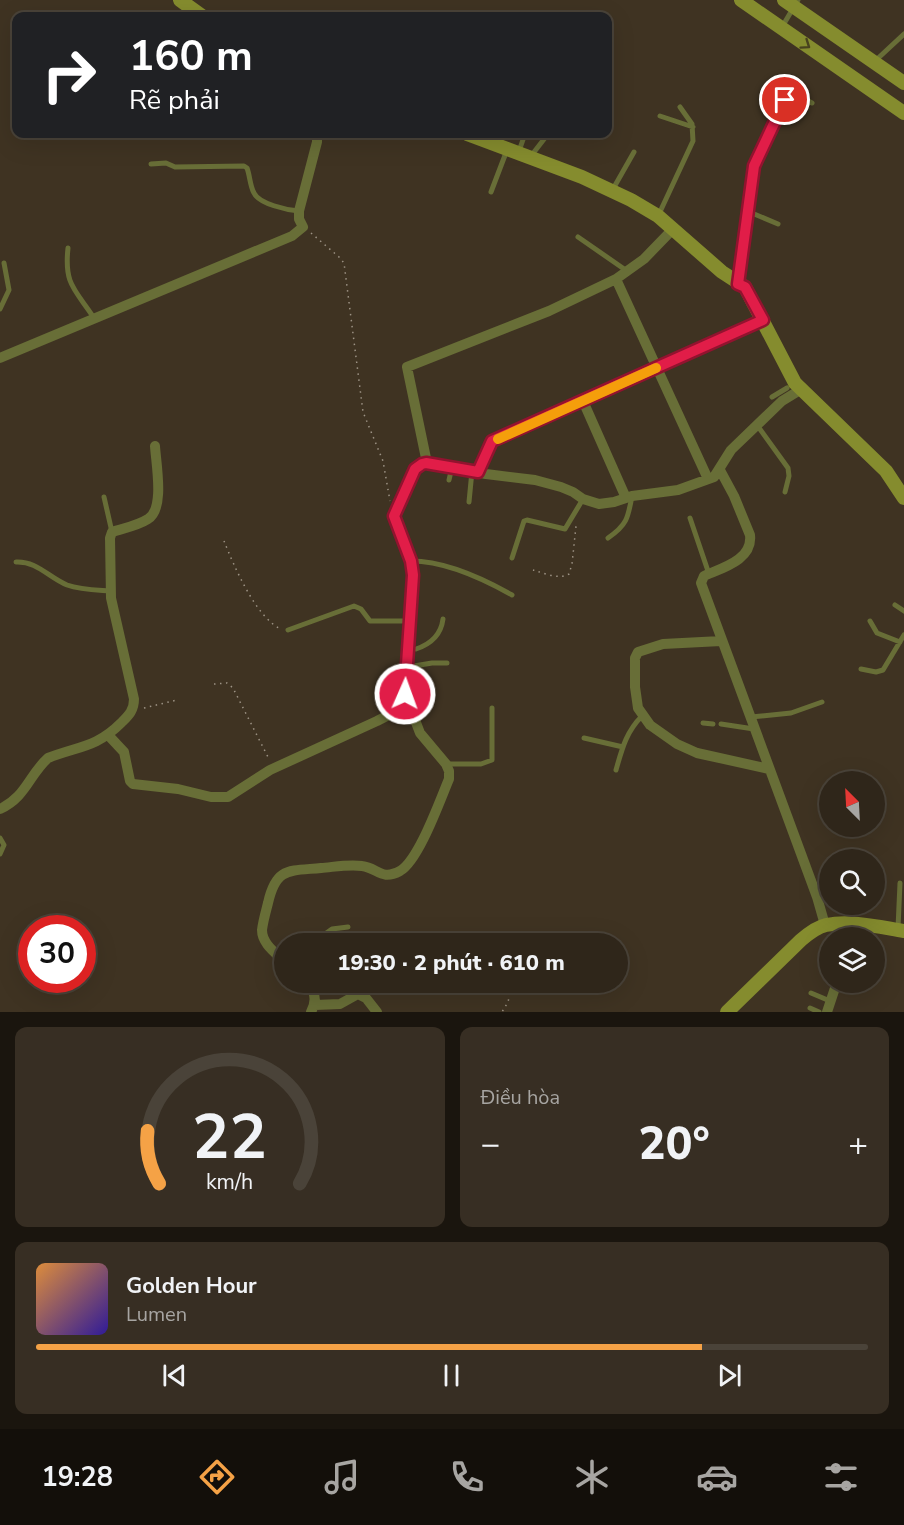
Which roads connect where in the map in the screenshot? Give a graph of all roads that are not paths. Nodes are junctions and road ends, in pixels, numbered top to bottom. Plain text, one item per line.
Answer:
1 (741, 0) edge
2 (180, 1) edge
3 (792, 2) edge
4 (196, 12) edge
5 (781, 28) junction
6 (904, 34) edge
7 (874, 62) junction
8 (904, 83) edge
9 (812, 103) dead end
10 (680, 106) dead end
11 (904, 113) edge
12 (660, 116) dead end
13 (693, 127) junction
14 (317, 138) edge
15 (478, 138) edge
16 (524, 138) edge
17 (542, 138) edge
18 (634, 152) dead end
19 (519, 153) junction
20 (151, 164) dead end
21 (612, 190) junction
22 (491, 192) dead end
23 (747, 211) junction
24 (299, 212) junction
25 (658, 216) junction
26 (778, 224) dead end
27 (673, 229) junction
28 (578, 237) dead end
29 (68, 248) dead end
30 (4, 263) dead end
31 (627, 271) junction
32 (616, 279) junction
33 (738, 284) junction
34 (0, 309) edge
35 (94, 318) junction
36 (763, 320) junction
37 (0, 357) edge
38 (656, 368) junction
39 (794, 387) junction
40 (772, 397) dead end
41 (583, 401) junction
42 (757, 424) junction
43 (155, 446) dead end
44 (426, 463) junction
45 (452, 467) junction
46 (720, 470) junction
47 (475, 472) junction
48 (708, 479) junction
49 (449, 480) dead end
50 (785, 492) dead end
51 (104, 497) dead end
52 (629, 497) junction
53 (904, 498) edge
54 (584, 499) junction
55 (469, 502) dead end
56 (690, 518) dead end
57 (112, 532) junction
58 (608, 538) dead end
59 (512, 558) dead end
60 (411, 561) junction
61 (16, 562) dead end
62 (708, 574) junction
63 (110, 591) junction
64 (513, 595) dead end
65 (895, 605) dead end
66 (904, 611) edge
67 (443, 619) dead end
68 (410, 621) junction
69 (870, 621) dead end
70 (288, 630) road end
71 (904, 635) edge
72 (721, 641) junction
73 (900, 642) junction
74 (410, 649) junction
75 (447, 663) dead end
76 (406, 668) junction
77 (861, 669) dead end
78 (822, 702) dead end
79 (408, 705) junction
80 (492, 708) dead end
81 (642, 716) junction
82 (750, 717) junction
83 (703, 723) dead end
84 (712, 724) dead end
85 (721, 724) dead end
86 (754, 729) junction
87 (109, 736) junction
88 (584, 738) dead end
89 (623, 747) junction
90 (446, 764) junction
91 (770, 769) junction
92 (616, 770) dead end
93 (0, 809) edge
94 (0, 838) edge
95 (0, 854) edge
96 (900, 883) dead end
97 (825, 925) junction
98 (348, 927) dead end
99 (830, 927) edge
100 (857, 927) edge
101 (879, 927) edge
102 (885, 928) edge
103 (901, 930) edge
104 (328, 933) edge
105 (274, 952) edge
106 (314, 993) edge
107 (811, 993) dead end
108 (829, 1007) edge
109 (313, 1008) edge
110 (810, 1008) dead end
111 (377, 1012) edge
112 (728, 1012) edge
113 (819, 1012) edge

1 - 5 street
2 - 4 street
3 - 5 lane
3 - 7 street
5 -> 11 street
6 - 7 lane
7 - 8 street
9 - 23 lane
10 - 13 lane
12 - 13 lane
13 - 25 lane
14 - 24 street
15 - 19 street
16 - 19 lane
17 - 19 lane
18 - 21 lane
19 - 21 street
19 - 22 lane
20 - 24 lane
21 - 25 street
23 - 26 lane
23 - 33 lane
24 - 35 street
25 - 27 street
27 - 31 street
27 - 33 street
28 - 31 lane
29 - 35 lane
30 - 34 lane
31 - 32 street
32 - 38 street
32 - 44 street
33 - 36 street
35 - 37 street
36 - 38 street
36 - 39 street
38 - 41 street
38 - 48 street
39 - 40 lane
39 - 42 street
39 - 53 street
41 - 47 street
41 - 52 street
42 - 46 street
42 - 50 lane
43 - 57 street
44 - 45 street
44 - 60 street
45 - 47 street
45 - 49 lane
46 - 48 street
46 - 62 street
47 - 54 street
47 - 55 lane
48 - 52 street
51 - 57 lane
52 - 54 street
52 - 58 lane
54 - 59 lane
56 - 62 lane
57 - 63 street
60 - 64 lane
60 - 68 street
61 - 63 lane
62 - 72 street
63 - 87 street
65 - 66 lane
67 - 74 lane
68 - 70 lane
68 - 74 street
69 - 73 lane
71 - 73 lane
72 - 81 street
72 - 82 street
73 - 77 lane
74 - 76 street
75 - 76 lane
76 - 79 street
78 - 82 lane
79 - 87 street
79 - 90 street
80 - 90 lane
81 - 89 lane
81 - 91 street
82 - 86 street
83 - 84 lane
85 - 86 lane
86 - 91 street
87 - 93 street
88 - 89 lane
89 - 92 lane
90 - 105 street
91 - 97 street
94 - 95 lane
96 - 103 lane
97 - 99 street
97 - 112 street
98 - 104 lane
100 - 101 street
102 - 103 street
106 - 109 street
107 - 108 lane
109 - 111 street
110 - 113 lane

